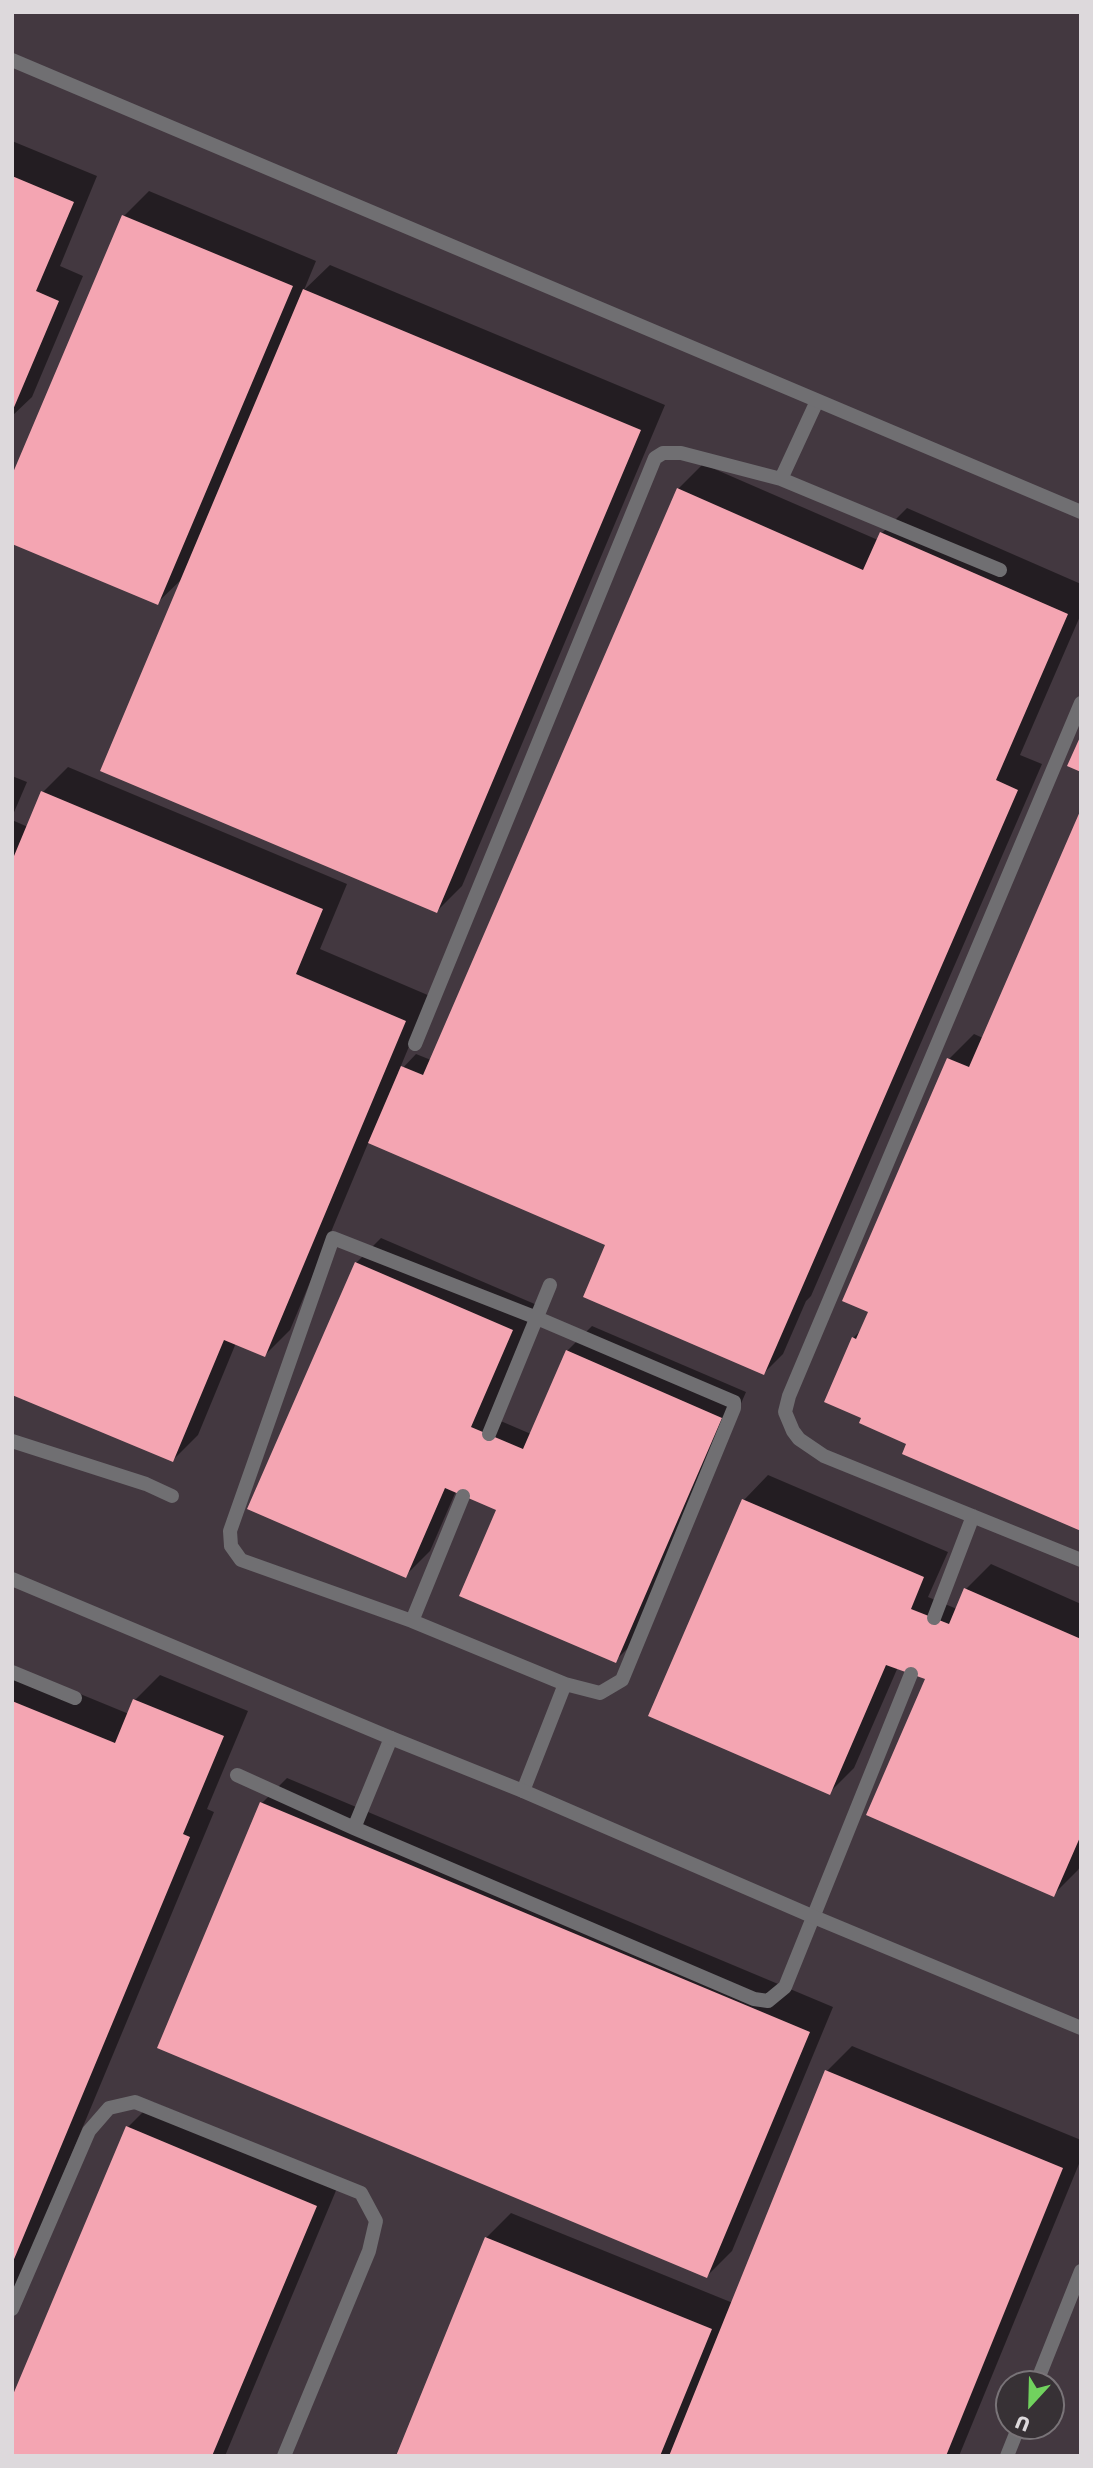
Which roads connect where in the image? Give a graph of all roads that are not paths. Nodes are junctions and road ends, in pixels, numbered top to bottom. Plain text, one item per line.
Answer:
1 (12, 60) edge
2 (817, 401) junction
3 (781, 479) junction
4 (1081, 512) edge
5 (1000, 570) dead end
6 (1081, 703) edge
7 (415, 1044) dead end
8 (550, 1285) dead end
9 (537, 1318) junction
10 (489, 1434) dead end
11 (12, 1441) edge
12 (172, 1496) dead end
13 (464, 1496) dead end
14 (973, 1516) junction
15 (1081, 1560) edge
16 (12, 1579) edge
17 (934, 1618) dead end
18 (412, 1621) junction
19 (12, 1672) edge
20 (911, 1674) dead end
21 (565, 1684) junction
22 (75, 1698) dead end
23 (391, 1738) junction
24 (237, 1775) dead end
25 (523, 1791) junction
26 (354, 1828) junction
27 (814, 1917) junction
28 (1081, 2028) edge
29 (1081, 2271) edge
30 (12, 2309) edge
31 (1042, 2370) edge
32 (284, 2456) edge

1 - 2 street
2 - 3 street
2 - 4 street
3 - 5 street
3 - 7 street
6 - 14 street
8 - 9 street
9 - 10 street
9 - 18 street
9 - 21 street
11 - 12 street
13 - 18 street
14 - 15 street
14 - 17 street
16 - 23 street
18 - 21 street
19 - 22 street
20 - 27 street
21 - 25 street
23 - 25 street
23 - 26 street
24 - 26 street
25 - 27 street
26 - 27 street
27 - 28 street
29 - 31 street
30 - 32 street

